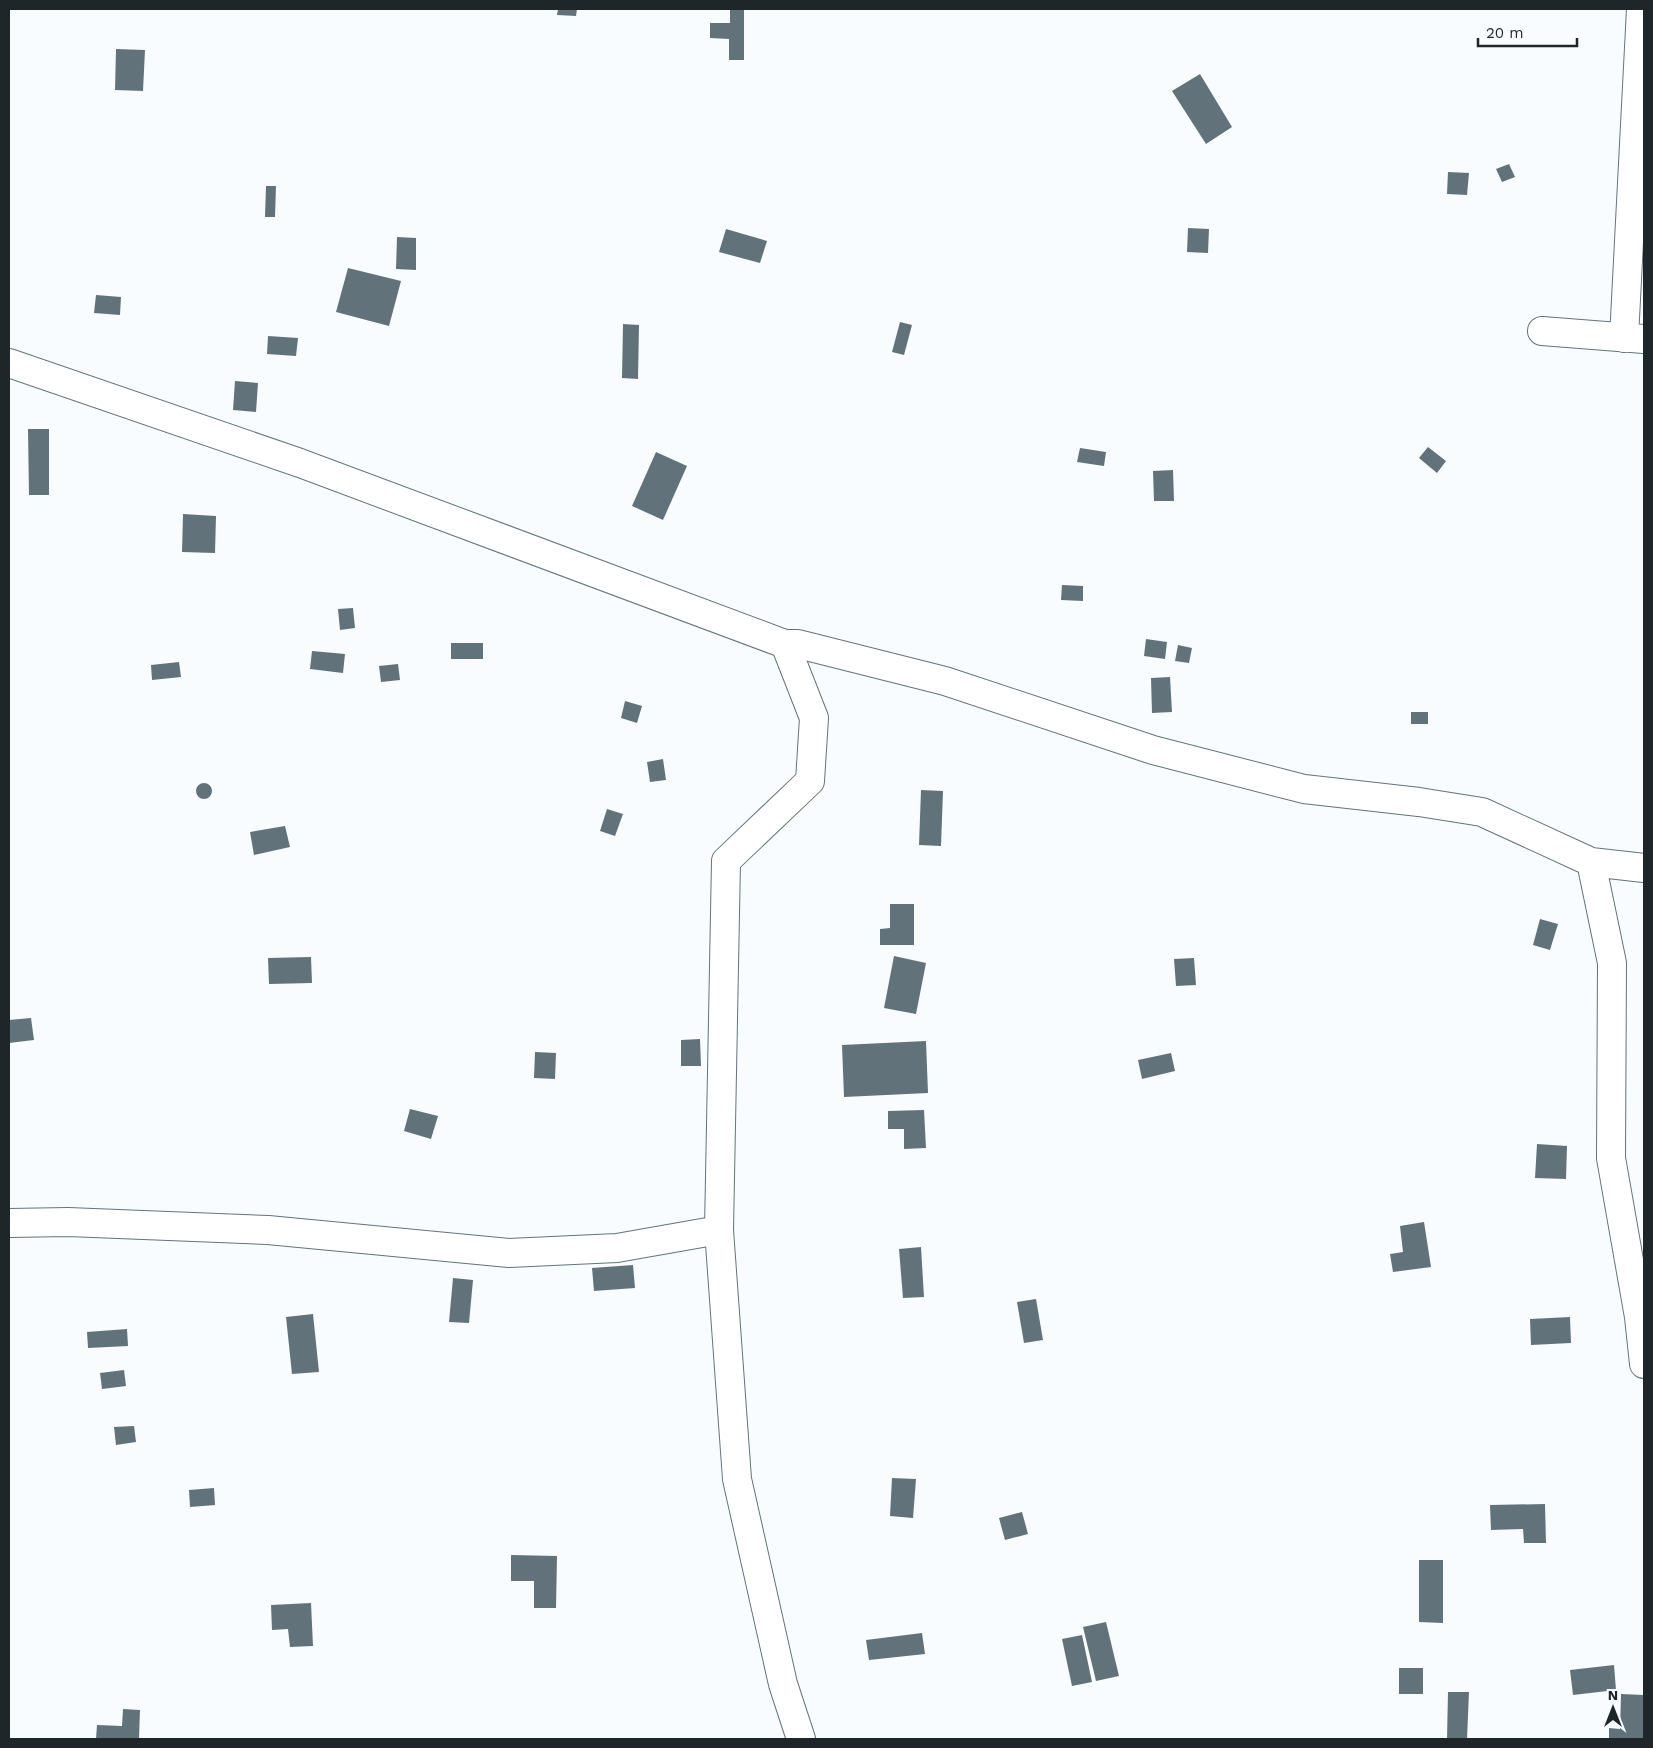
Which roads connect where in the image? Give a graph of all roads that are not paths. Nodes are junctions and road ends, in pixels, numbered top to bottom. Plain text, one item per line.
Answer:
1 (1641, 9) edge
2 (1542, 331) dead end
3 (1634, 338) edge
4 (9, 363) edge
5 (785, 644) junction
6 (1590, 862) junction
7 (1644, 868) edge
8 (9, 1223) edge
9 (719, 1230) junction
10 (1644, 1364) edge
11 (801, 1739) edge

1 - 3 street
2 - 3 street
4 - 5 street
5 - 6 street
5 - 9 street
6 - 7 street
6 - 10 street
8 - 9 street
9 - 11 street

